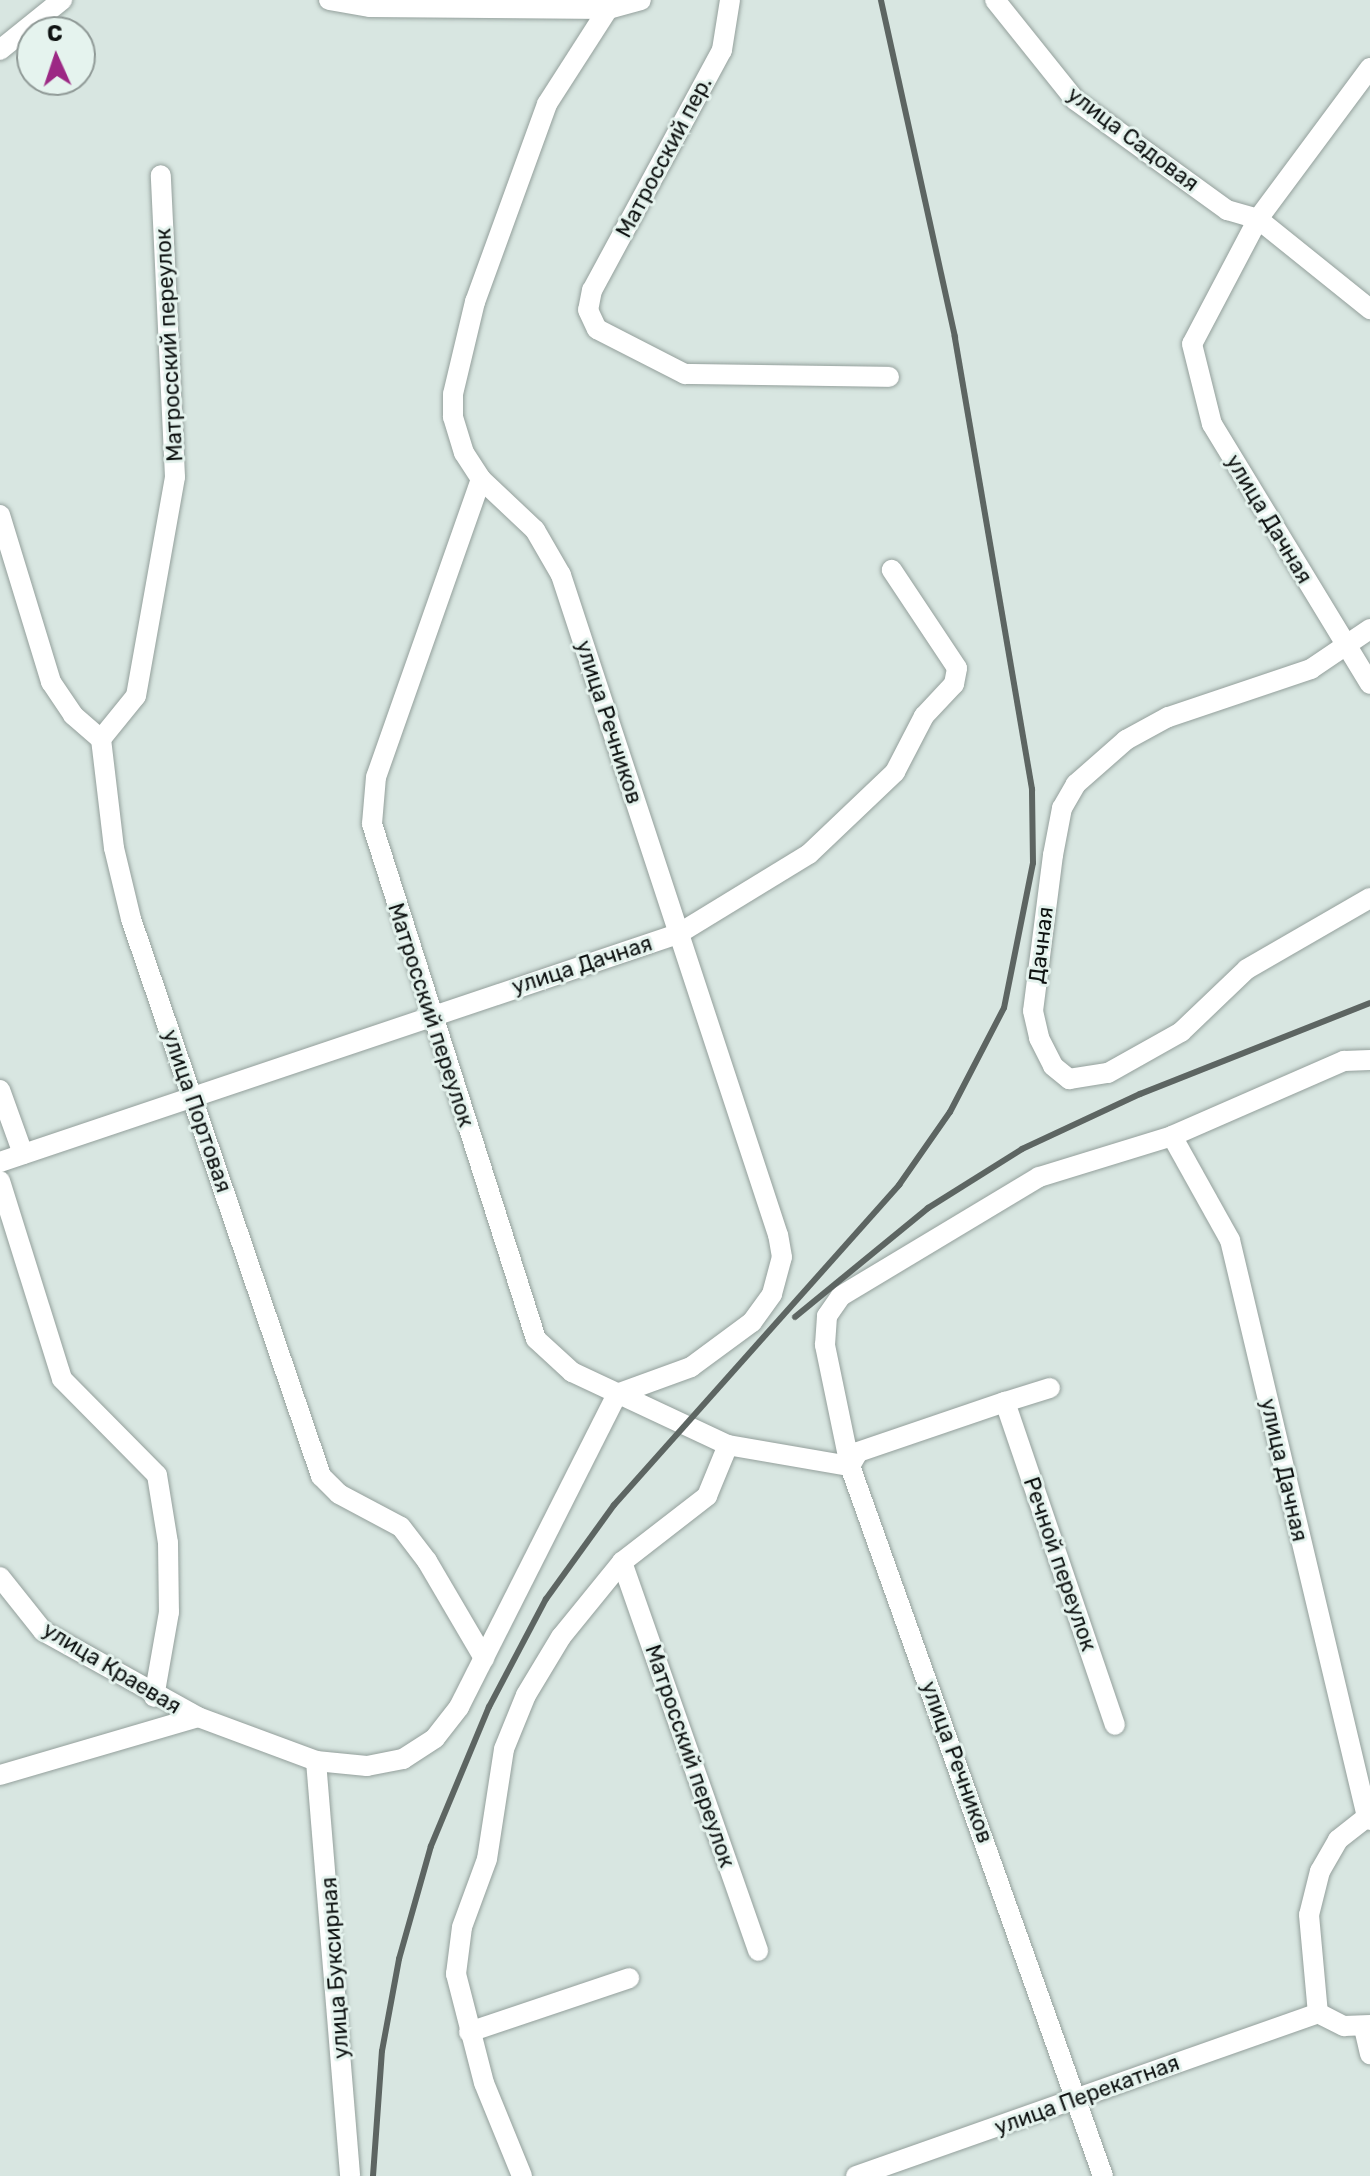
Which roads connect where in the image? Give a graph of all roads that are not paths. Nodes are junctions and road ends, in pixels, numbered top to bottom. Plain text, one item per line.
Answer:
1 (62, 0) edge
2 (329, 0) edge
3 (641, 0) edge
4 (730, 0) edge
5 (995, 0) edge
6 (608, 9) junction
7 (0, 50) edge
8 (1370, 68) edge
9 (161, 175) dead end
10 (1258, 219) junction
11 (1370, 309) edge
12 (889, 377) dead end
13 (481, 479) junction
14 (0, 515) edge
15 (892, 570) dead end
16 (1370, 629) edge
17 (1345, 646) junction
18 (1370, 684) edge
19 (101, 739) junction
20 (1370, 898) edge
21 (678, 934) junction
22 (432, 1015) junction
23 (1370, 1060) edge
24 (0, 1090) edge
25 (192, 1097) junction
26 (1172, 1136) junction
27 (23, 1154) junction
28 (0, 1162) edge
29 (0, 1181) edge
30 (1050, 1388) dead end
31 (617, 1394) junction
32 (1005, 1402) junction
33 (728, 1445) junction
34 (850, 1466) junction
35 (622, 1562) junction
36 (0, 1577) edge
37 (484, 1658) junction
38 (154, 1697) junction
39 (198, 1717) junction
40 (1115, 1725) dead end
41 (316, 1761) junction
42 (0, 1775) edge
43 (1368, 1818) edge
44 (758, 1951) dead end
45 (629, 1978) dead end
46 (1318, 2013) junction
47 (1367, 2027) edge
48 (469, 2032) junction
49 (1370, 2054) edge
50 (1078, 2100) junction
51 (350, 2176) edge
52 (522, 2176) edge
53 (856, 2176) edge
54 (1103, 2176) edge

1 - 7 street
2 - 6 street
3 - 6 street
4 - 12 street, Матросский пер.
5 - 10 street, улица Садовая
6 - 13 street, улица Речников
8 - 10 street
9 - 19 street, Матросский переулок
10 - 11 street, улица Садовая
10 - 17 street, улица Дачная
13 - 21 street, улица Речников
13 - 22 street, Матросский переулок
14 - 19 street
15 - 21 street, улица Дачная
16 - 17 street, Дачная
17 - 18 street, улица Дачная
17 - 20 street, Дачная
19 - 25 street, улица Портовая
21 - 22 street, улица Дачная
21 - 31 street, улица Речников
22 - 25 street, улица Дачная
22 - 31 street, Матросский переулок
23 - 26 street
24 - 27 street
25 - 27 street, улица Дачная
25 - 37 street, улица Портовая
26 - 34 street, улица Речников
26 - 43 street, улица Дачная
27 - 28 street, улица Дачная
29 - 38 street
30 - 32 street
31 - 33 street, Матросский переулок
31 - 37 street, улица Краевая
32 - 34 street
32 - 40 street, Речной переулок
33 - 34 street
33 - 35 street
34 - 50 street, улица Речников
35 - 44 street, Матросский переулок
35 - 48 street
36 - 38 street, улица Краевая
37 - 41 street, улица Краевая
38 - 39 street, улица Краевая
39 - 41 street, улица Краевая
39 - 42 street, улица Краевая
41 - 51 street, улица Буксирная
43 - 46 street
45 - 48 street
46 - 47 street
46 - 50 street, улица Перекатная
47 - 49 street
48 - 52 street
50 - 53 street, улица Перекатная
50 - 54 street, улица Речников

